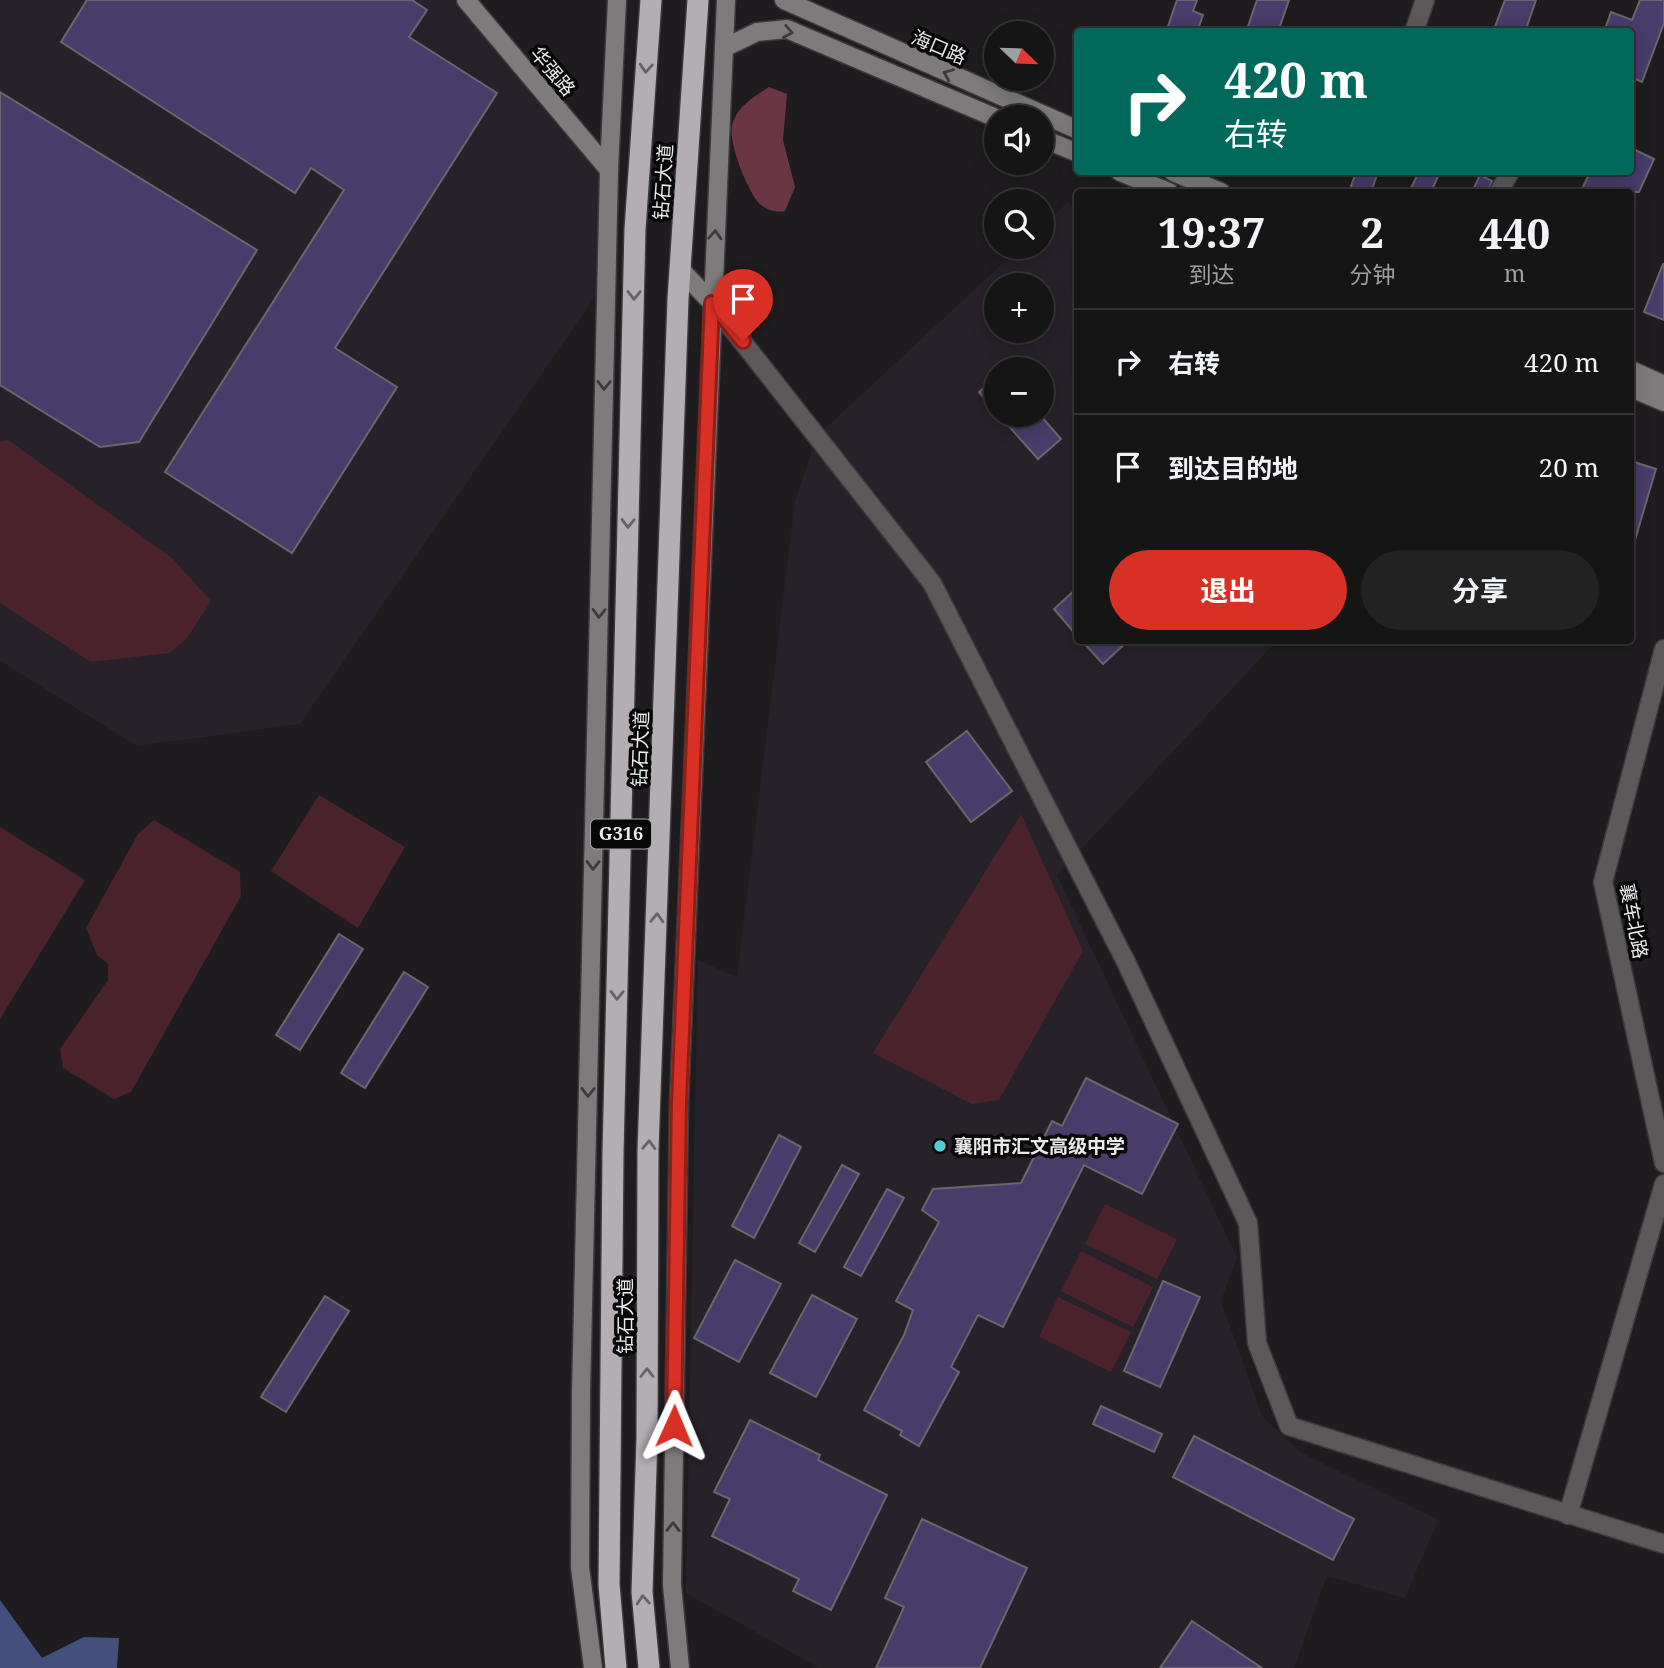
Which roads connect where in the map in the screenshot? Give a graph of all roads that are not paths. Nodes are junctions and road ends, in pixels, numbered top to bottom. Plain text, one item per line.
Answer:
1 (466, 0) edge
2 (617, 0) edge
3 (651, 0) edge
4 (698, 0) edge
5 (726, 0) edge
6 (784, 0) edge
7 (1425, 0) edge
8 (1414, 28) edge
9 (724, 48) junction
10 (984, 113) edge
11 (1074, 128) edge
12 (1054, 143) edge
13 (1074, 151) edge
14 (609, 170) junction
15 (639, 172) junction
16 (1127, 175) edge
17 (1180, 175) edge
18 (1162, 189) edge
19 (1215, 189) edge
20 (680, 269) junction
21 (712, 303) junction
22 (1634, 371) edge
23 (1664, 385) edge
24 (1634, 389) edge
25 (1664, 402) edge
26 (1664, 649) edge
27 (1664, 1163) edge
28 (1664, 1184) edge
29 (1568, 1515) junction
30 (1664, 1544) edge
31 (593, 1668) edge
32 (616, 1668) edge
33 (649, 1668) edge
34 (680, 1668) edge

1 - 14 street, 华强路
2 - 14 street
3 -> 15 highway, 钻石大道 / G316
4 - 20 highway, 钻石大道 / G316
5 - 9 street
11 -> 6 street, 海口路
7 - 8 street
9 -> 10 street
21 -> 9 street
12 - 13 street
14 - 15 street
14 -> 31 street
15 -> 32 highway, 钻石大道 / G316
16 - 18 street
17 - 19 street
20 - 21 street
33 -> 20 highway, 钻石大道 / G316
21 - 29 street
34 -> 21 street
22 - 23 street
24 - 25 street
26 - 27 street, 襄车北路
28 - 29 street
29 - 30 street

